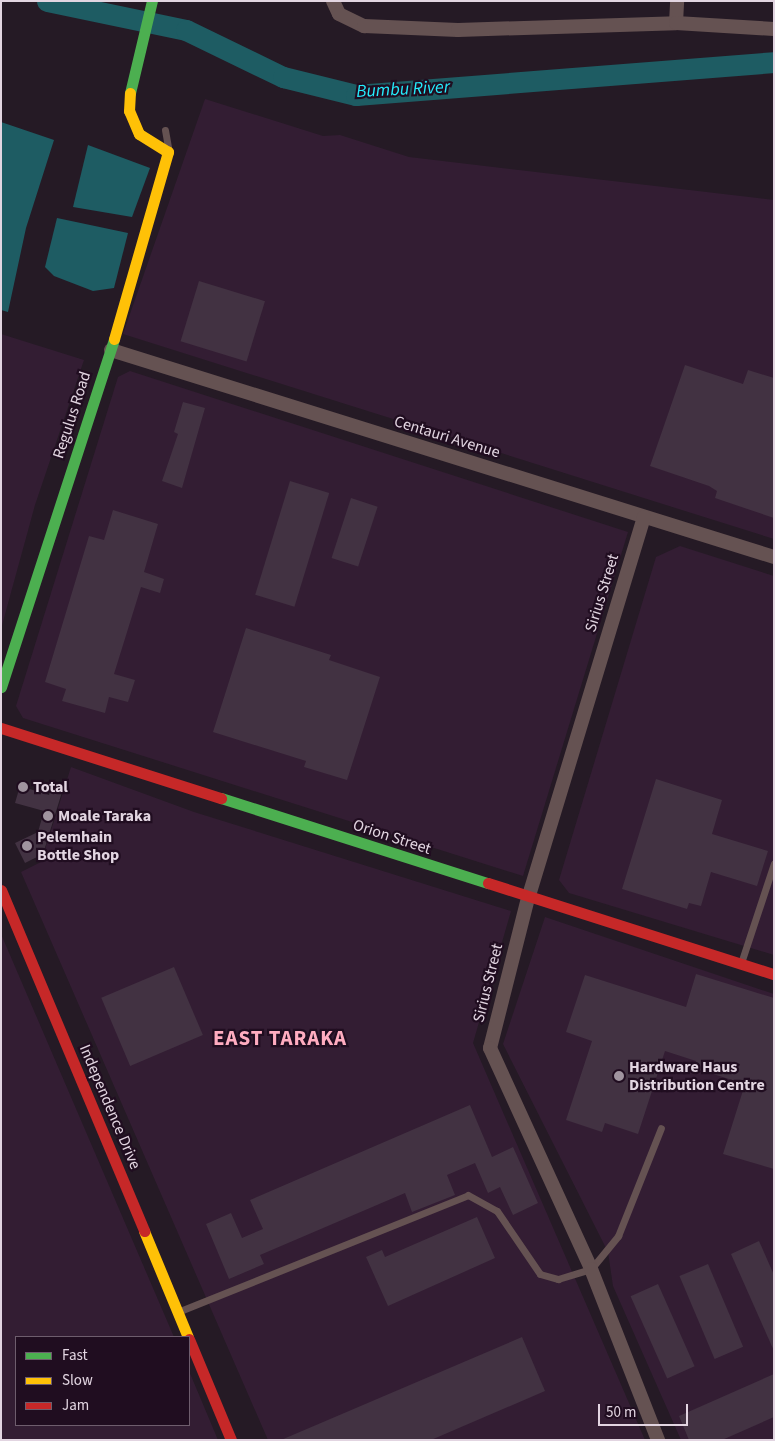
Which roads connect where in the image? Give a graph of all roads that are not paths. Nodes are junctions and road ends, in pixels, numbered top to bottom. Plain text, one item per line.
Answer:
1 (152, 1) edge
2 (333, 1) edge
3 (677, 1) edge
4 (676, 23) junction
5 (774, 29) edge
6 (165, 130) dead end
7 (168, 152) junction
8 (110, 350) junction
9 (644, 517) junction
10 (774, 557) edge
11 (1, 687) edge
12 (1, 728) edge
13 (774, 863) edge
14 (1, 890) edge
15 (528, 898) junction
16 (741, 964) junction
17 (774, 974) edge
18 (661, 1128) dead end
19 (591, 1269) junction
20 (177, 1312) junction
21 (187, 1336) edge
22 (190, 1343) edge
23 (231, 1440) edge
24 (658, 1440) edge

1 - 7 street
2 - 4 street
3 - 4 street
4 - 5 street
6 - 7 lane
7 - 8 street, Regulus Road
8 - 9 street, Centauri Avenue
8 - 11 street, Regulus Road
9 - 10 street, Centauri Avenue
9 - 15 street, Sirius Street
12 - 15 street, Orion Street
13 - 16 lane
14 - 20 street, Independence Drive
15 - 16 street, Orion Street
15 - 19 street, Sirius Street
16 - 17 street, Orion Street
18 - 19 lane
19 - 20 lane
19 - 24 street, Sirius Street
20 - 21 street, Independence Drive
22 - 23 street, Independence Drive

